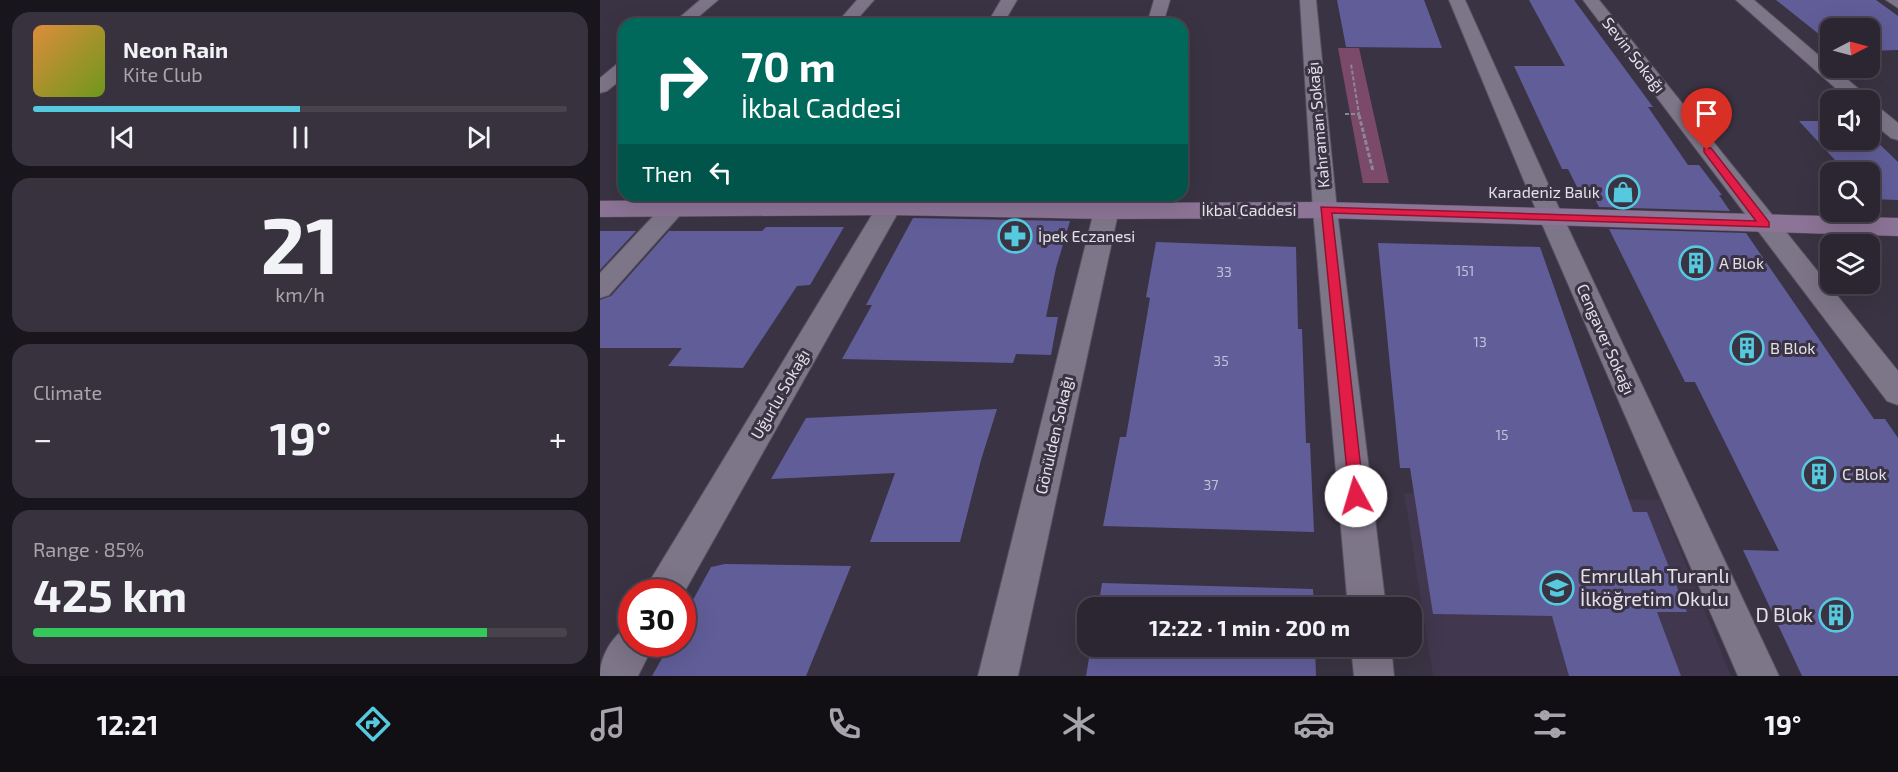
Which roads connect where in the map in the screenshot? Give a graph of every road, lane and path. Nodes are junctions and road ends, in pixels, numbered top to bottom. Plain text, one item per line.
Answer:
1 (710, 0) edge
2 (866, 0) edge
3 (1010, 0) edge
4 (1162, 0) edge
5 (1308, 0) edge
6 (1457, 0) edge
7 (1591, 0) edge
8 (1744, 0) edge
9 (1894, 0) edge
10 (1898, 3) edge
11 (688, 18) edge
12 (850, 18) edge
13 (999, 18) edge
14 (1157, 18) edge
15 (1351, 64) dead end
16 (618, 73) edge
17 (600, 87) edge
18 (1848, 90) edge
19 (1318, 114) junction
20 (1359, 114) junction
21 (1880, 118) edge
22 (1898, 134) edge
23 (1373, 171) dead end
24 (892, 201) edge
25 (680, 202) edge
26 (1108, 203) edge
27 (600, 209) edge
28 (1325, 210) junction
29 (1551, 217) junction
30 (1765, 225) junction
31 (1898, 227) edge
32 (600, 290) edge
33 (1898, 393) edge
34 (672, 579) edge
35 (1366, 597) edge
36 (626, 657) edge
37 (1372, 657) edge
38 (615, 676) edge
39 (998, 676) edge
40 (1374, 676) edge
41 (1759, 676) edge

1 - 11 street
2 - 12 street
3 - 13 street
4 - 14 street
5 - 19 street, Kahraman Sokağı
6 - 29 street, Cengaver Sokağı
7 - 30 street, Sevin Sokağı
8 - 18 street
9 - 10 street
15 - 20 path
16 - 17 street
19 - 20 path
19 - 28 street, Kahraman Sokağı
20 - 23 path
21 - 22 street
24 - 25 main road, İkbal Caddesi
24 - 26 main road, İkbal Caddesi
24 - 34 street, Uğurlu Sokağı
25 - 27 main road, İkbal Caddesi
25 - 32 street
26 - 28 main road, İkbal Caddesi
26 - 39 street, Gönülden Sokağı
28 - 29 main road, İkbal Caddesi
28 - 35 street, Kahraman Sokağı
29 - 30 main road, İkbal Caddesi
29 - 41 street, Cengaver Sokağı
30 - 31 main road, İkbal Caddesi
30 - 33 street, Sevin Sokağı
36 - 38 street
37 - 40 street

